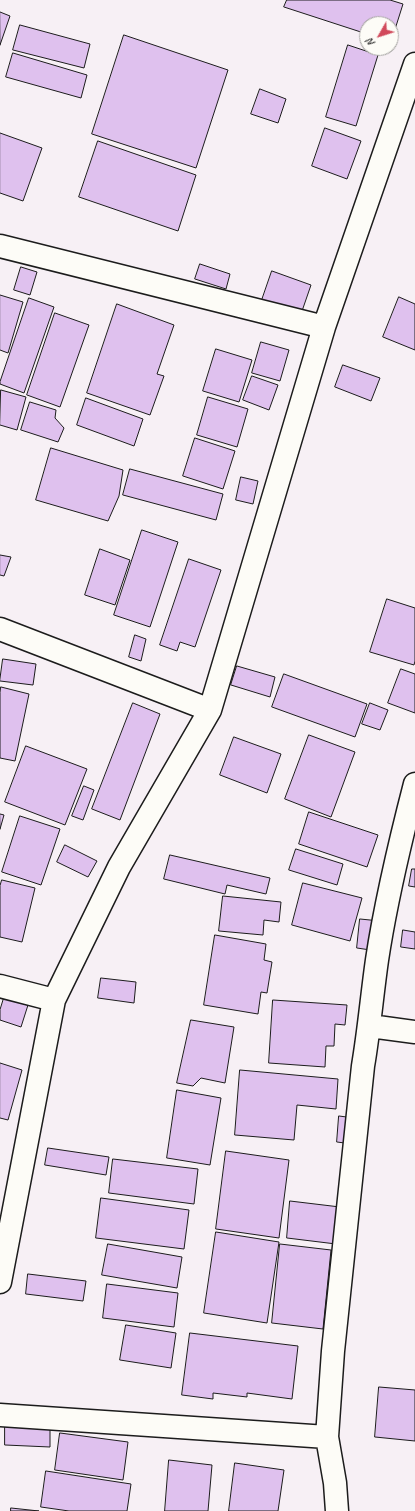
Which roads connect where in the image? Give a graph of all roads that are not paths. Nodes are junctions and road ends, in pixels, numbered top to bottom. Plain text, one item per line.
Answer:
1 (415, 64) edge
2 (0, 246) edge
3 (324, 327) junction
4 (0, 629) edge
5 (210, 710) junction
6 (415, 784) edge
7 (0, 986) edge
8 (54, 1000) junction
9 (370, 1026) junction
10 (415, 1032) edge
11 (0, 1282) edge
12 (0, 1414) edge
13 (327, 1437) junction
14 (337, 1511) edge

1 - 3 street
2 - 3 street
3 - 5 street
4 - 5 street
5 - 8 street
6 - 9 street
7 - 8 street
8 - 11 street
9 - 10 street
9 - 13 street
12 - 13 street
13 - 14 street

